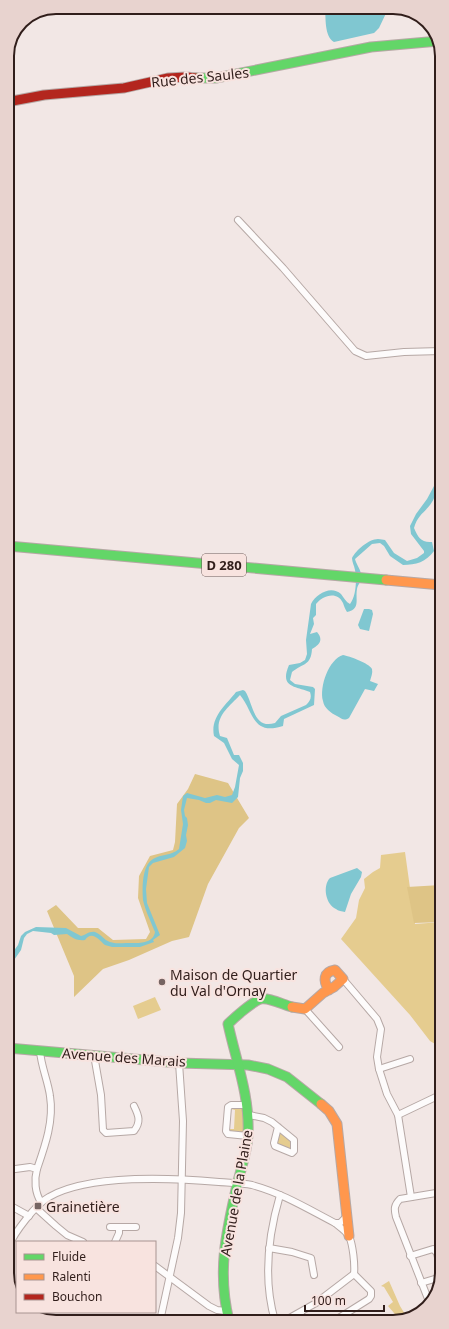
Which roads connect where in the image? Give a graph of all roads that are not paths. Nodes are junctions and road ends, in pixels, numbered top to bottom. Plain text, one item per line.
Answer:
1 (433, 41) edge
2 (14, 101) edge
3 (238, 220) dead end
4 (435, 351) edge
5 (14, 547) edge
6 (435, 584) edge
7 (343, 979) junction
8 (329, 990) junction
9 (305, 1009) junction
10 (339, 1047) dead end
11 (14, 1049) edge
12 (40, 1051) junction
13 (94, 1055) junction
14 (410, 1059) dead end
15 (179, 1063) junction
16 (240, 1066) junction
17 (379, 1069) junction
18 (435, 1097) edge
19 (248, 1105) junction
20 (134, 1106) dead end
21 (249, 1115) junction
22 (398, 1115) junction
23 (278, 1127) dead end
24 (248, 1136) junction
25 (14, 1169) edge
26 (37, 1169) junction
27 (182, 1179) junction
28 (237, 1183) junction
29 (435, 1193) edge
30 (280, 1196) junction
31 (411, 1197) junction
32 (41, 1202) junction
33 (14, 1207) edge
34 (36, 1208) junction
35 (29, 1216) junction
36 (347, 1216) junction
37 (335, 1223) junction
38 (110, 1227) dead end
39 (136, 1227) dead end
40 (118, 1228) junction
41 (349, 1236) junction
42 (14, 1238) edge
43 (81, 1241) edge
44 (115, 1241) edge
45 (269, 1248) junction
46 (435, 1252) edge
47 (410, 1256) junction
48 (156, 1267) edge
49 (354, 1274) junction
50 (314, 1275) dead end
51 (169, 1276) junction
52 (435, 1278) edge
53 (421, 1282) junction
54 (427, 1297) edge
55 (226, 1311) junction
56 (300, 1313) joint
57 (161, 1315) edge
58 (227, 1315) edge
59 (274, 1315) edge
60 (296, 1315) edge
61 (344, 1315) edge

1 - 2 street, Rue des Saules
3 - 4 street
5 - 6 street, D 280
7 - 8 street
7 - 8 street
7 - 17 street
8 - 9 street
9 - 10 street
9 - 16 street, Avenue de la Plaine
11 - 12 street, Avenue des Marais
12 - 13 street, Avenue des Marais
12 - 26 street
13 - 15 street, Avenue des Marais
13 - 20 street
14 - 17 street
15 - 16 street, Avenue des Marais
15 - 27 street
16 - 19 street, Avenue de la Plaine
16 - 36 street, Avenue des Marais
17 - 22 street
18 - 22 street
19 - 21 street, Avenue de la Plaine
19 - 24 street
21 - 23 street
21 - 24 street, Avenue de la Plaine
22 - 31 street
24 - 28 street, Avenue de la Plaine
25 - 26 street
26 - 32 street
27 - 28 street
27 - 32 street
27 - 51 street
28 - 30 street
28 - 55 street, Avenue de la Plaine
29 - 31 street
30 - 37 street
30 - 45 street
31 - 47 street
32 - 34 street
33 - 35 street
34 - 35 street
34 - 43 street
35 - 42 street
36 - 37 street
36 - 41 street, Avenue des Marais
37 - 41 street
38 - 40 street
39 - 40 street
40 - 44 street
41 - 49 street
45 - 50 street
45 - 59 street
46 - 47 street
47 - 53 street
48 - 51 street
49 - 56 street
49 - 61 street
51 - 55 street
51 - 57 street
52 - 53 street
53 - 54 street
55 - 58 street, Avenue de la Plaine
56 - 60 street

